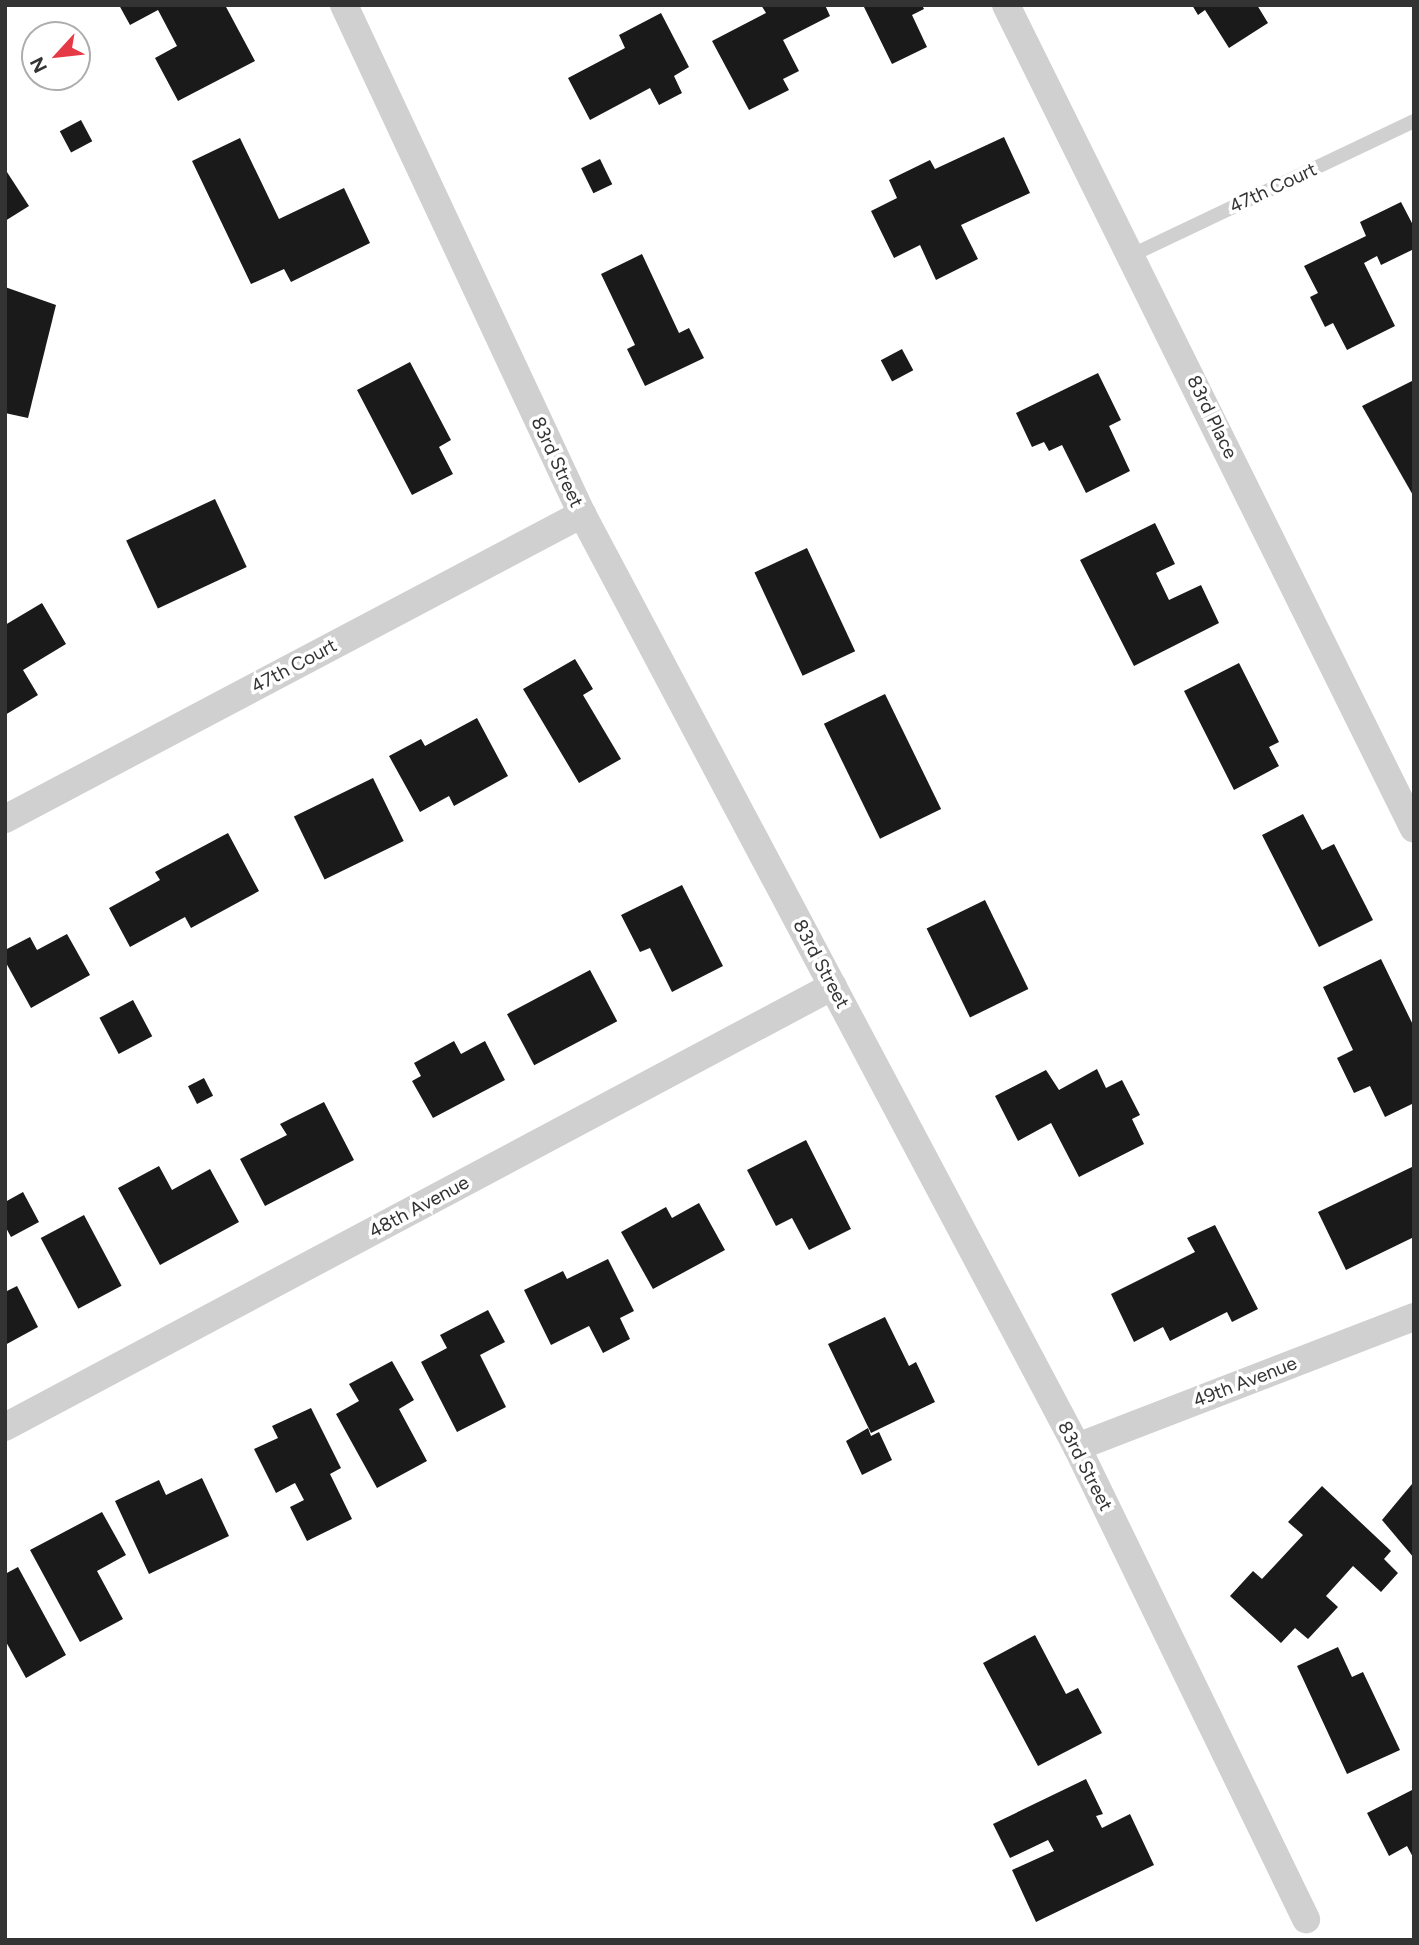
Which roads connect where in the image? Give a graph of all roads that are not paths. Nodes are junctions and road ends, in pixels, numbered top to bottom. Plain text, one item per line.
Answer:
1 (344, 5) edge
2 (1006, 5) edge
3 (1414, 121) edge
4 (1132, 255) junction
5 (582, 514) junction
6 (5, 819) edge
7 (1414, 829) edge
8 (833, 986) junction
9 (1414, 1317) edge
10 (5, 1427) edge
11 (1077, 1447) junction
12 (1307, 1919) dead end

1 - 5 street, 83rd Street
2 - 4 street, 83rd Place
3 - 4 lane, 47th Court
4 - 7 street, 83rd Place
5 - 6 street, 47th Court
5 - 8 street, 83rd Street
8 - 10 street, 48th Avenue
8 - 11 street, 83rd Street
9 - 11 street, 49th Avenue
11 - 12 street, 83rd Street

